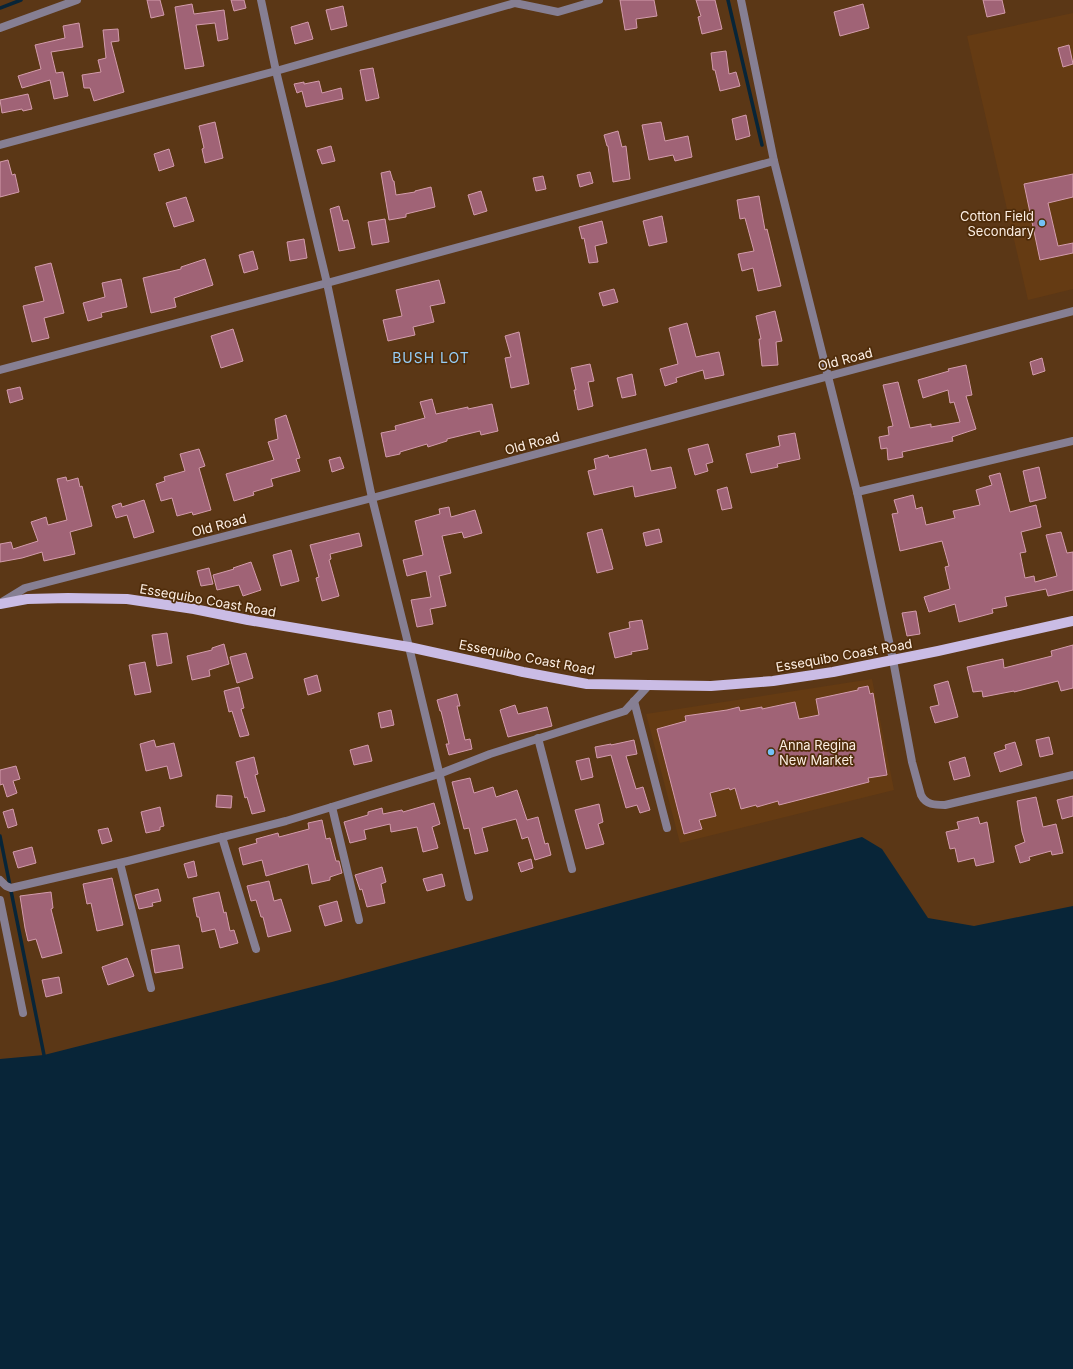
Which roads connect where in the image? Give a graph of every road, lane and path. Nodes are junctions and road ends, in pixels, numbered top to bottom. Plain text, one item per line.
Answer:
1 (77, 0) edge
2 (261, 0) edge
3 (599, 0) edge
4 (741, 0) edge
5 (0, 28) edge
6 (276, 71) junction
7 (0, 145) edge
8 (774, 161) junction
9 (327, 283) junction
10 (1073, 311) edge
11 (0, 370) edge
12 (828, 376) junction
13 (1073, 441) edge
14 (857, 492) junction
15 (372, 498) junction
16 (0, 604) edge
17 (1073, 621) edge
18 (410, 647) junction
19 (893, 660) junction
20 (649, 685) junction
21 (634, 701) junction
22 (538, 738) junction
23 (439, 774) junction
24 (1073, 775) edge
25 (332, 807) junction
26 (667, 828) dead end
27 (222, 837) junction
28 (120, 863) junction
29 (572, 869) dead end
30 (0, 880) edge
31 (469, 897) dead end
32 (0, 900) edge
33 (359, 920) dead end
34 (256, 949) dead end
35 (151, 988) dead end
36 (23, 1013) dead end

1 - 5 street
2 - 6 street
3 - 6 street
4 - 8 street
6 - 7 street
6 - 9 street
8 - 9 street
8 - 12 street
9 - 11 street
9 - 15 street
10 - 12 street, Old Road
12 - 14 street
12 - 15 street, Old Road
13 - 14 street
14 - 19 street
15 - 16 street, Old Road
15 - 18 street
16 - 18 main road, Essequibo Coast Road
17 - 19 main road, Essequibo Coast Road
18 - 20 main road, Essequibo Coast Road
18 - 23 street
19 - 20 main road, Essequibo Coast Road
19 - 24 street
20 - 21 street
21 - 22 street
21 - 26 street
22 - 23 street
22 - 29 street
23 - 25 street
23 - 31 street
25 - 27 street
25 - 33 street
27 - 28 street
27 - 34 street
28 - 30 street
28 - 35 street
32 - 36 street

